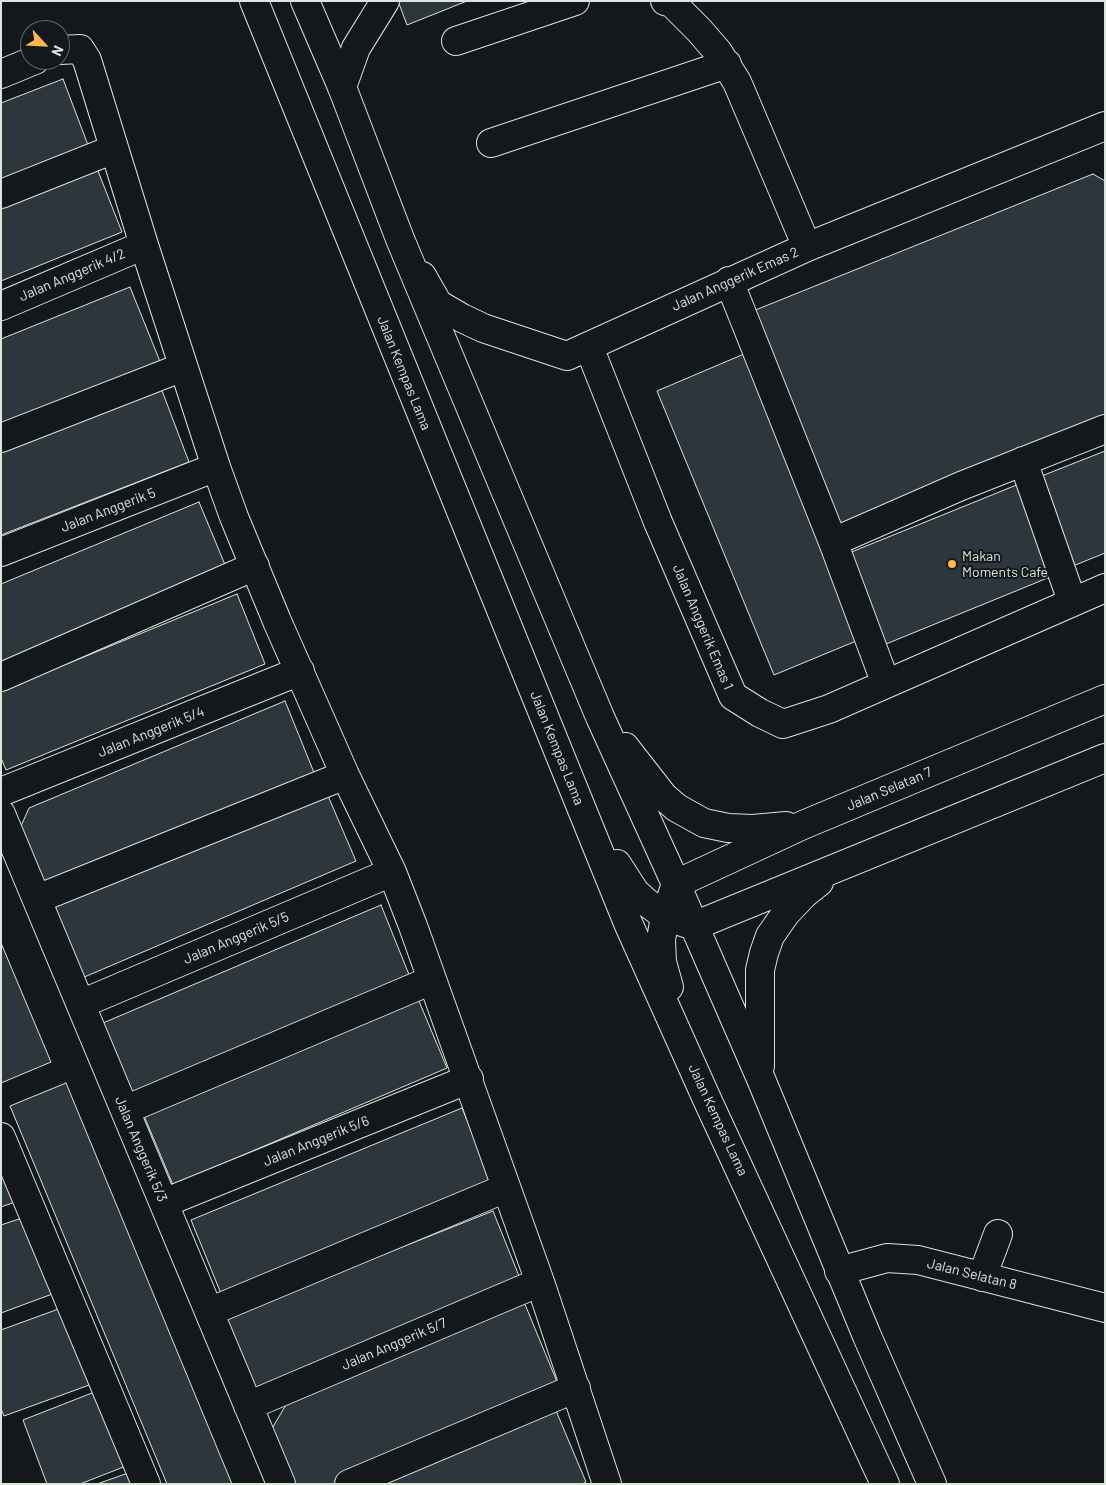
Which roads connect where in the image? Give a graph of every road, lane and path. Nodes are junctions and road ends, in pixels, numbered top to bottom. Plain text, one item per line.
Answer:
1 (254, 1) edge
2 (305, 1) edge
3 (385, 1) edge
4 (575, 1) edge
5 (665, 1) edge
6 (456, 41) dead end
7 (70, 49) edge
8 (726, 64) junction
9 (20, 66) edge
10 (1, 74) edge
11 (342, 87) junction
12 (1105, 126) edge
13 (490, 144) dead end
14 (114, 149) junction
15 (1, 194) edge
16 (400, 239) junction
17 (144, 245) junction
18 (807, 247) junction
19 (729, 281) junction
20 (1, 306) edge
21 (589, 347) junction
22 (183, 367) junction
23 (1105, 429) edge
24 (1, 438) edge
25 (1023, 461) junction
26 (216, 468) junction
27 (833, 542) junction
28 (1, 552) edge
29 (254, 566) junction
30 (1105, 588) edge
31 (1072, 601) junction
32 (300, 671) junction
33 (1, 677) edge
34 (886, 684) junction
35 (1105, 699) edge
36 (600, 717) junction
37 (1105, 758) edge
38 (564, 766) junction
39 (345, 775) junction
40 (1, 792) edge
41 (1, 814) edge
42 (803, 825) junction
43 (838, 868) junction
44 (392, 872) junction
45 (676, 884) junction
46 (37, 899) junction
47 (665, 916) junction
48 (694, 926) junction
49 (432, 980) junction
50 (81, 1004) junction
51 (469, 1079) junction
52 (761, 1079) junction
53 (706, 1097) junction
54 (125, 1110) junction
55 (1, 1136) edge
56 (506, 1188) junction
57 (164, 1203) junction
58 (998, 1234) dead end
59 (839, 1271) junction
60 (982, 1277) junction
61 (540, 1282) junction
62 (1105, 1308) edge
63 (210, 1312) junction
64 (576, 1388) junction
65 (248, 1406) junction
66 (146, 1484) edge
67 (281, 1484) edge
68 (349, 1484) edge
69 (607, 1484) edge
70 (885, 1484) edge
71 (932, 1484) edge

1 - 38 street, Jalan Kempas Lama
2 - 11 street
3 - 11 street
4 - 6 street
5 - 8 street
7 - 14 street
8 - 13 street
8 - 18 street
9 - 10 street
11 - 16 street
12 - 18 street, Jalan Anggerik Emas 2
14 - 15 street
14 - 17 street
16 - 21 street, Jalan Anggerik Emas 2
16 - 36 street
17 - 20 street, Jalan Anggerik 4/2
17 - 22 street
18 - 19 street, Jalan Anggerik Emas 2
19 - 21 street, Jalan Anggerik Emas 2
19 - 27 street
21 - 34 street, Jalan Anggerik Emas 1
22 - 24 street
22 - 26 street
23 - 25 street
25 - 27 street
25 - 31 street
26 - 28 street, Jalan Anggerik 5
26 - 29 street
27 - 34 street
29 - 32 street
29 - 33 street
30 - 31 street, Jalan Anggerik Emas 1
31 - 34 street, Jalan Anggerik Emas 1
32 - 39 street
32 - 40 street, Jalan Anggerik 5/4
35 - 42 street, Jalan Selatan 7
36 - 42 street
36 - 45 street
37 - 43 street
38 - 47 street
38 - 53 street, Jalan Kempas Lama
39 - 44 street
39 - 46 street
41 - 46 street, Jalan Anggerik 5/3
42 - 45 street, Jalan Selatan 7
43 - 48 street
43 - 52 street
44 - 49 street
44 - 50 street, Jalan Anggerik 5/5
45 - 47 street
45 - 48 street
46 - 50 street, Jalan Anggerik 5/3
47 - 48 street
47 - 53 street
48 - 52 street
49 - 51 street
49 - 54 street
50 - 54 street, Jalan Anggerik 5/3
51 - 56 street
51 - 57 street, Jalan Anggerik 5/6
52 - 59 street
53 - 70 street, Jalan Kempas Lama
54 - 57 street, Jalan Anggerik 5/3
55 - 66 street
56 - 61 street
56 - 63 street
57 - 63 street, Jalan Anggerik 5/3
58 - 60 street
59 - 60 street, Jalan Selatan 8
59 - 71 street
60 - 62 street, Jalan Selatan 8
61 - 64 street
61 - 65 street, Jalan Anggerik 5/7
63 - 65 street, Jalan Anggerik 5/3
64 - 68 street
64 - 69 street
65 - 67 street, Jalan Anggerik 5/3

